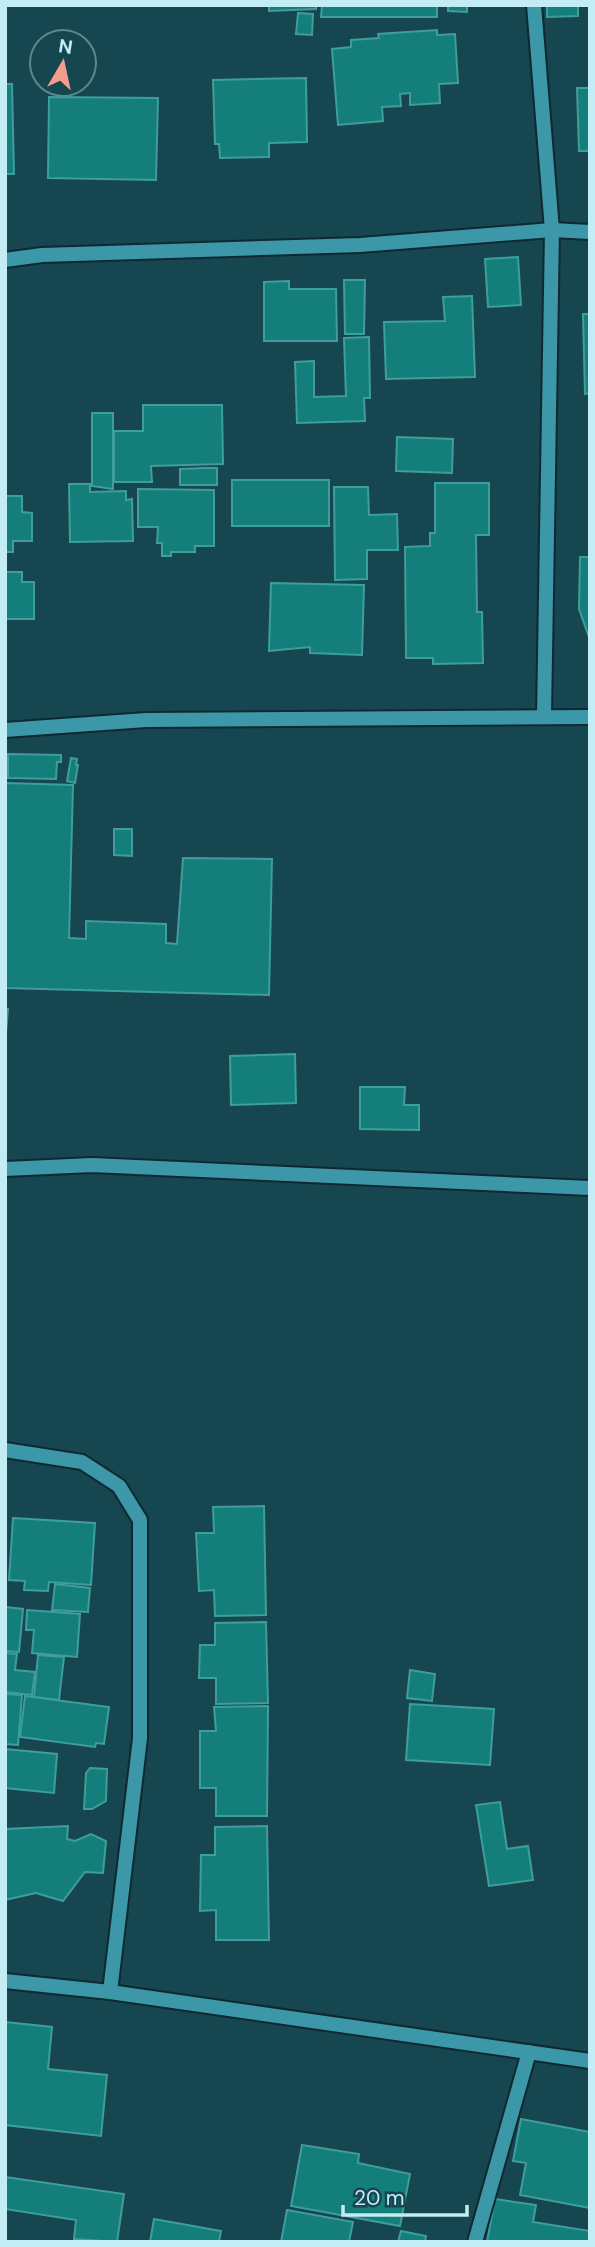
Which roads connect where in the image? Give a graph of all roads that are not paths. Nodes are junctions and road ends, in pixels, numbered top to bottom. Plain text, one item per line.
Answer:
1 (534, 5) edge
2 (552, 230) junction
3 (590, 232) edge
4 (5, 260) edge
5 (544, 716) junction
6 (590, 717) edge
7 (5, 730) edge
8 (5, 1168) edge
9 (590, 1188) edge
10 (5, 1450) edge
11 (5, 1981) edge
12 (110, 1992) junction
13 (529, 2052) junction
14 (590, 2061) edge
15 (475, 2242) edge

1 - 2 street
2 - 3 street
2 - 4 street
2 - 5 street
5 - 6 street
5 - 7 street
8 - 9 street
10 - 12 street
11 - 12 street
12 - 13 street
13 - 14 street
13 - 15 street

